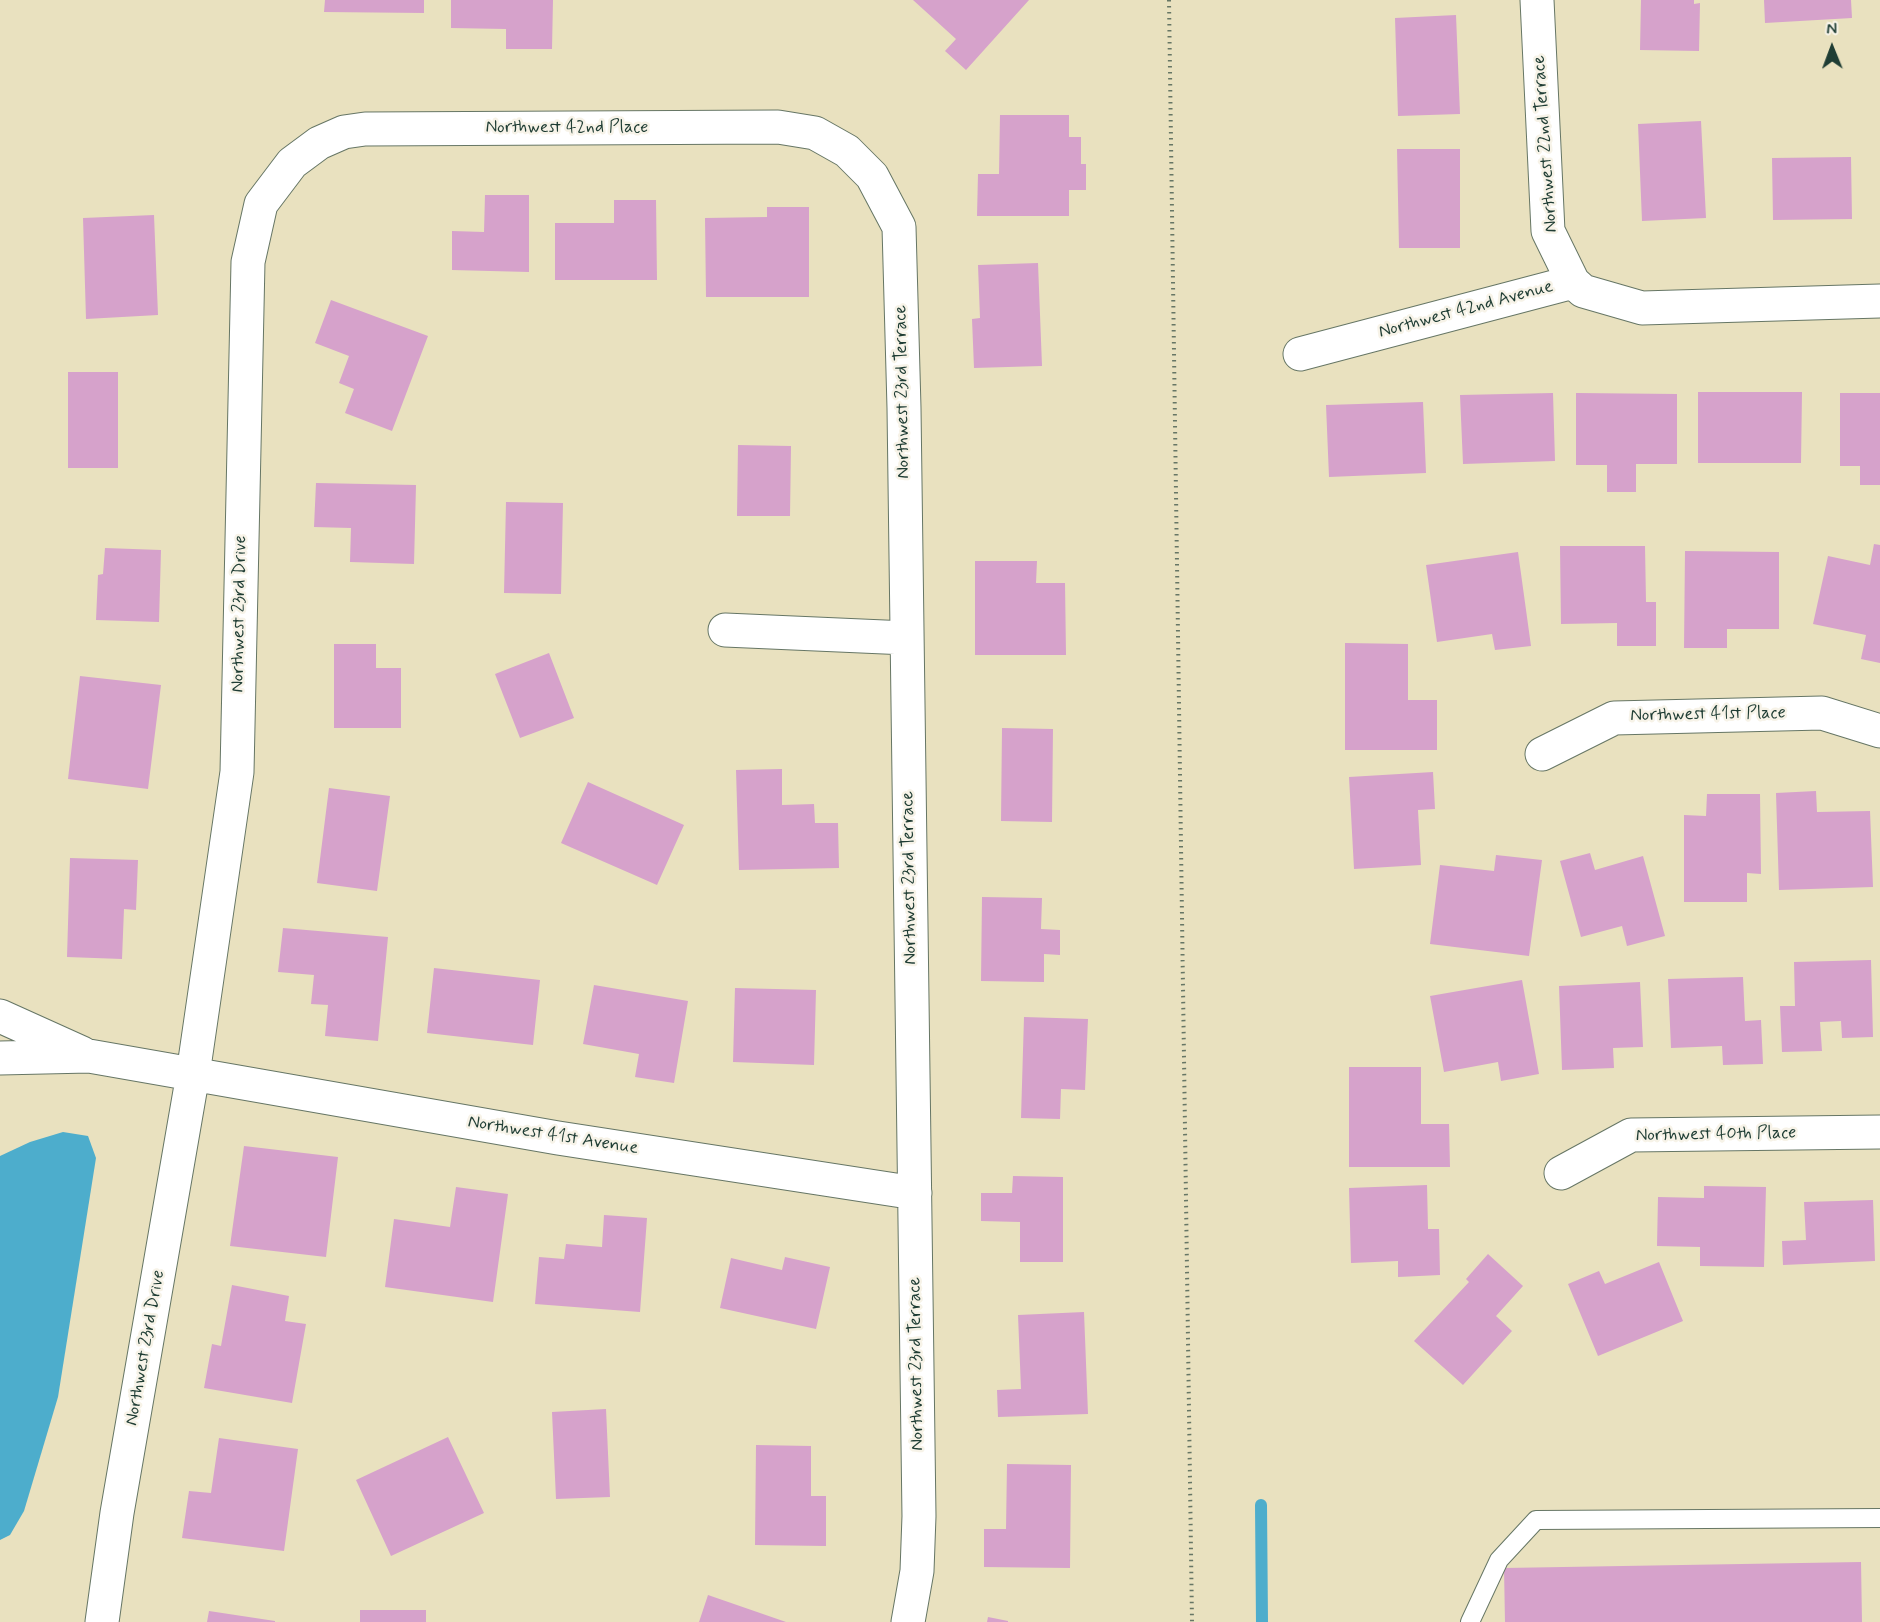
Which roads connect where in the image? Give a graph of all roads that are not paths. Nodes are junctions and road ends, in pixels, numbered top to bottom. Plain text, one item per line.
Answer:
1 (1537, 0) edge
2 (847, 151) joint
3 (292, 164) joint
4 (1573, 282) junction
5 (1880, 301) edge
6 (1300, 354) dead end
7 (725, 630) dead end
8 (907, 638) junction
9 (1880, 731) edge
10 (1542, 754) dead end
11 (0, 1016) edge
12 (89, 1056) junction
13 (0, 1058) edge
14 (193, 1074) junction
15 (1880, 1132) edge
16 (1561, 1173) dead end
17 (915, 1193) junction
18 (1880, 1518) edge
19 (102, 1622) edge
20 (908, 1622) edge
21 (1470, 1622) edge

1 - 4 street, Northwest 22nd Terrace
2 - 3 street, Northwest 42nd Place
2 - 8 street, Northwest 23rd Terrace
3 - 14 street, Northwest 23rd Drive
4 - 5 street, Northwest 42nd Avenue
4 - 6 street, Northwest 42nd Avenue
7 - 8 street
8 - 17 street, Northwest 23rd Terrace
9 - 10 street, Northwest 41st Place
11 - 12 street
12 - 13 street
12 - 14 street
14 - 17 street, Northwest 41st Avenue
14 - 19 street, Northwest 23rd Drive
15 - 16 street, Northwest 40th Place
17 - 20 street, Northwest 23rd Terrace
18 - 21 lane

